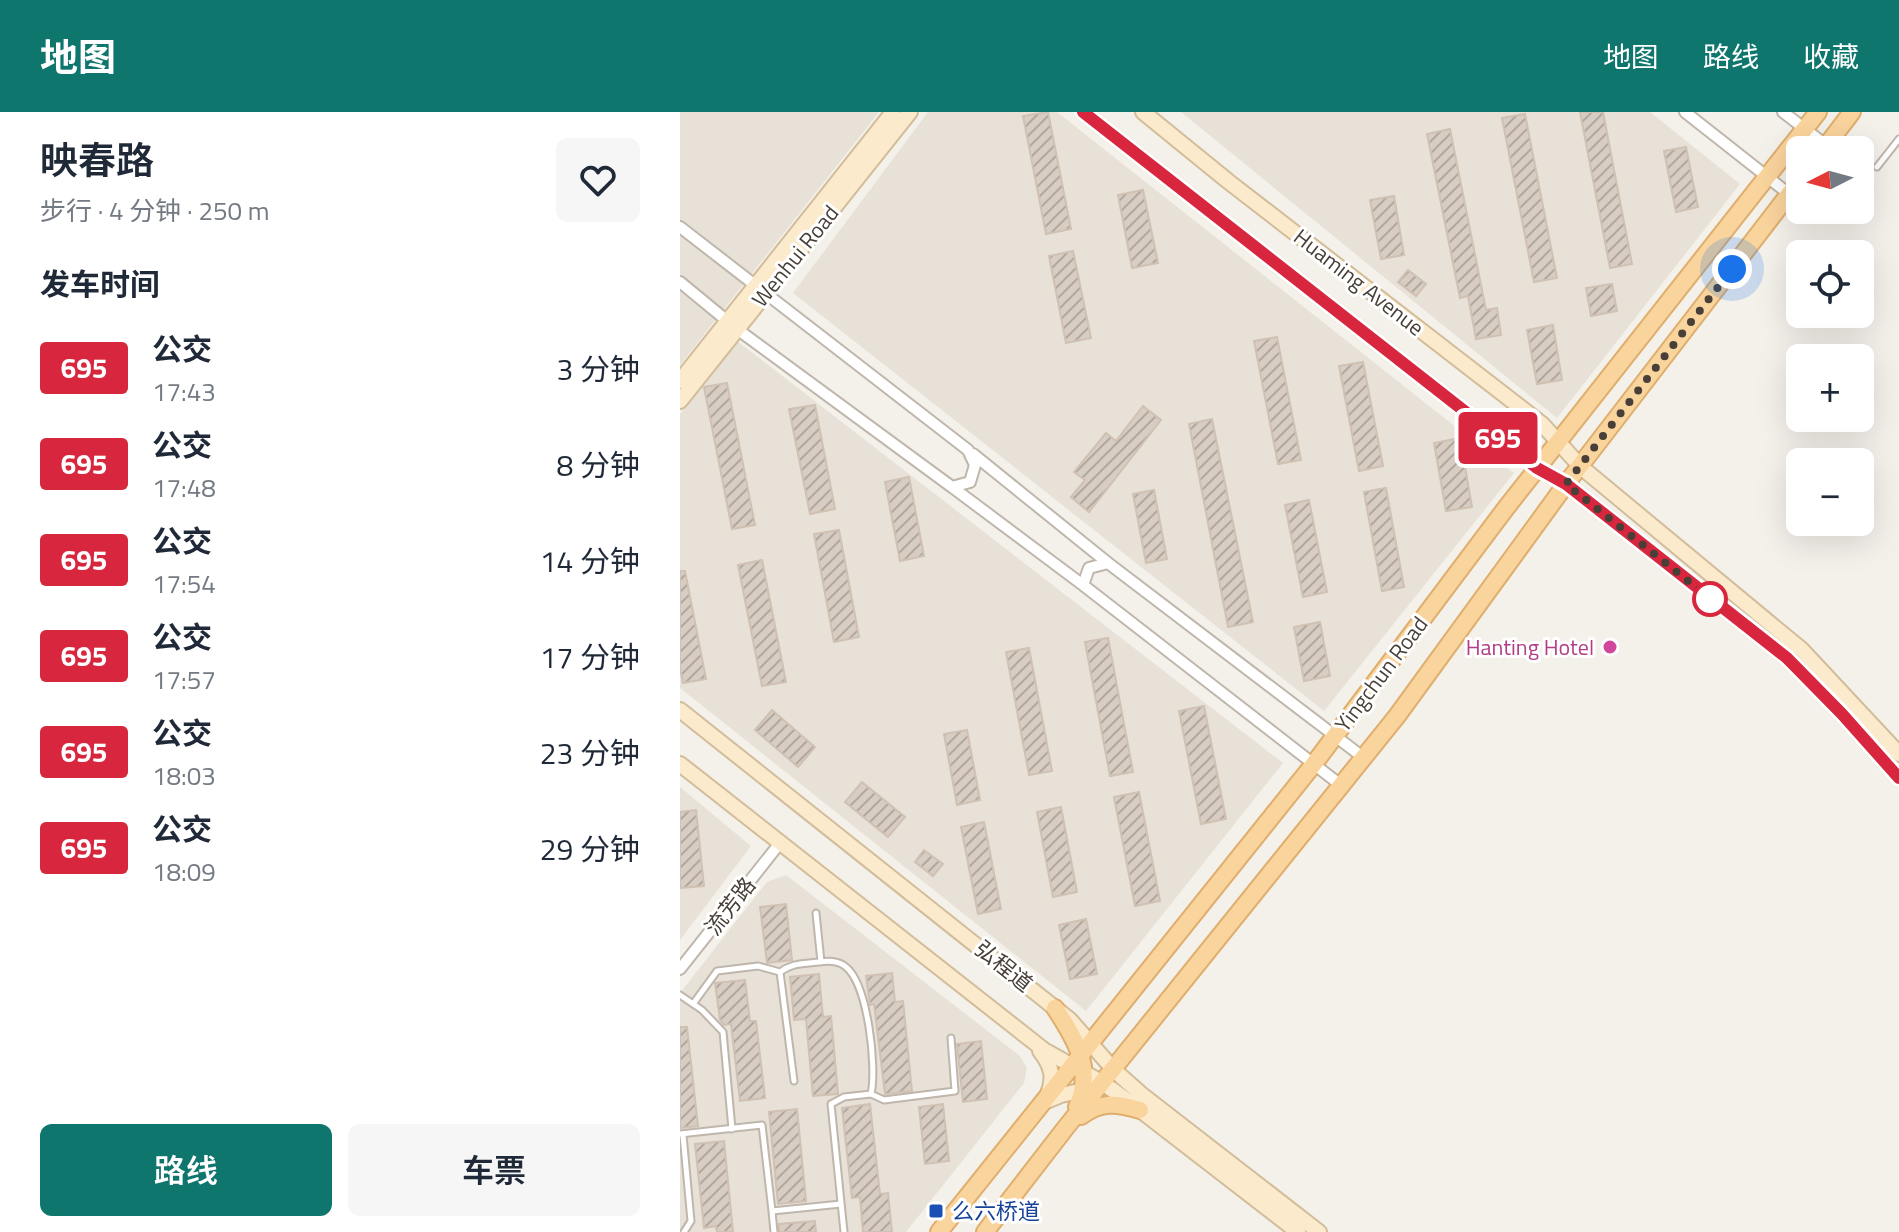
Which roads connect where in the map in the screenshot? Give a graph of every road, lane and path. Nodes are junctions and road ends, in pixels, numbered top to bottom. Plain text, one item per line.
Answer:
1 (893, 112) edge
2 (910, 112) edge
3 (1083, 112) edge
4 (1143, 112) edge
5 (1685, 112) edge
6 (1783, 112) edge
7 (1818, 112) edge
8 (1852, 112) edge
9 (1805, 129) junction
10 (1812, 136) edge
11 (1834, 136) edge
12 (1899, 139) edge
13 (1877, 167) dead end
14 (1767, 177) junction
15 (1786, 192) edge
16 (1786, 198) edge
17 (680, 227) edge
18 (680, 282) edge
19 (760, 290) junction
20 (733, 325) junction
21 (680, 381) edge
22 (680, 401) edge
23 (1558, 443) junction
24 (968, 450) junction
25 (1576, 461) junction
26 (1544, 471) junction
27 (1566, 484) junction
28 (952, 487) junction
29 (1108, 563) junction
30 (1083, 585) junction
31 (680, 710) edge
32 (1334, 737) junction
33 (1899, 754) edge
34 (1364, 758) junction
35 (680, 764) edge
36 (1313, 765) junction
37 (1899, 778) edge
38 (1342, 786) junction
39 (780, 843) junction
40 (816, 913) dead end
41 (821, 962) junction
42 (680, 969) edge
43 (780, 972) junction
44 (680, 995) edge
45 (693, 1004) junction
46 (1055, 1008) junction
47 (951, 1038) dead end
48 (1033, 1041) junction
49 (1092, 1042) junction
50 (1114, 1070) junction
51 (1090, 1078) junction
52 (794, 1081) dead end
53 (871, 1094) junction
54 (1044, 1102) junction
55 (1144, 1104) junction
56 (1067, 1126) junction
57 (732, 1129) junction
58 (682, 1134) edge
59 (841, 1204) junction
60 (772, 1211) junction
61 (684, 1232) edge
62 (774, 1232) edge
63 (844, 1232) edge
64 (939, 1232) edge
65 (985, 1232) edge
66 (1298, 1232) edge
67 (1319, 1232) edge

1 - 19 main road, Wenhui Road
2 - 19 main road, Wenhui Road
3 - 26 main road, Huaming Avenue
4 - 23 main road, Huaming Avenue
5 - 14 street
6 - 9 street
7 - 9 main road, Yingchun Road
8 - 11 main road
9 - 10 street
9 - 14 main road, Yingchun Road
12 - 13 lane
14 - 15 street
14 - 23 main road, Yingchun Road
16 - 25 main road, Yingchun Road
17 - 19 street
18 - 20 street
19 - 20 main road, Wenhui Road
19 - 24 street
20 - 21 main road, Wenhui Road
20 - 22 main road, Wenhui Road
20 - 28 street
23 - 25 main road, Huaming Avenue
23 - 26 main road, Yingchun Road
24 - 28 street
24 - 29 street
25 - 27 main road, Yingchun Road
25 - 33 main road, Huaming Avenue
26 - 27 main road, Huaming Avenue
26 - 32 main road, Yingchun Road
27 - 34 main road, Yingchun Road
27 - 37 main road, Huaming Avenue
28 - 30 street
29 - 30 street
29 - 32 street
30 - 36 street
31 - 46 main road, 弘程道
32 - 34 street
32 - 36 main road, Yingchun Road
34 - 38 main road, Yingchun Road
35 - 39 main road, 弘程道
36 - 38 street
36 - 49 main road, Yingchun Road
38 - 50 main road, Yingchun Road
39 - 42 street, 流芳路
39 - 48 main road, 弘程道
40 - 41 lane
41 - 43 lane
41 - 53 lane
43 - 45 lane
43 - 52 lane
44 - 45 lane
45 - 57 lane
46 - 49 main road, 弘程道
46 - 51 main road
47 - 53 lane
48 - 51 main road, 弘程道
48 - 54 main road
49 - 50 main road, 弘程道
49 - 51 main road, Yingchun Road
50 - 51 main road, Yingchun Road
50 - 55 main road, 弘程道
51 - 54 main road, Yingchun Road
51 - 54 main road
51 - 55 main road, 弘程道
51 - 56 main road, Yingchun Road
53 - 59 lane
54 - 64 main road, Yingchun Road
55 - 56 main road
55 - 66 main road, 弘程道
55 - 67 main road, 弘程道
56 - 65 main road, Yingchun Road
57 - 58 lane
57 - 60 lane
58 - 61 lane
59 - 60 lane
59 - 63 lane
60 - 62 lane

